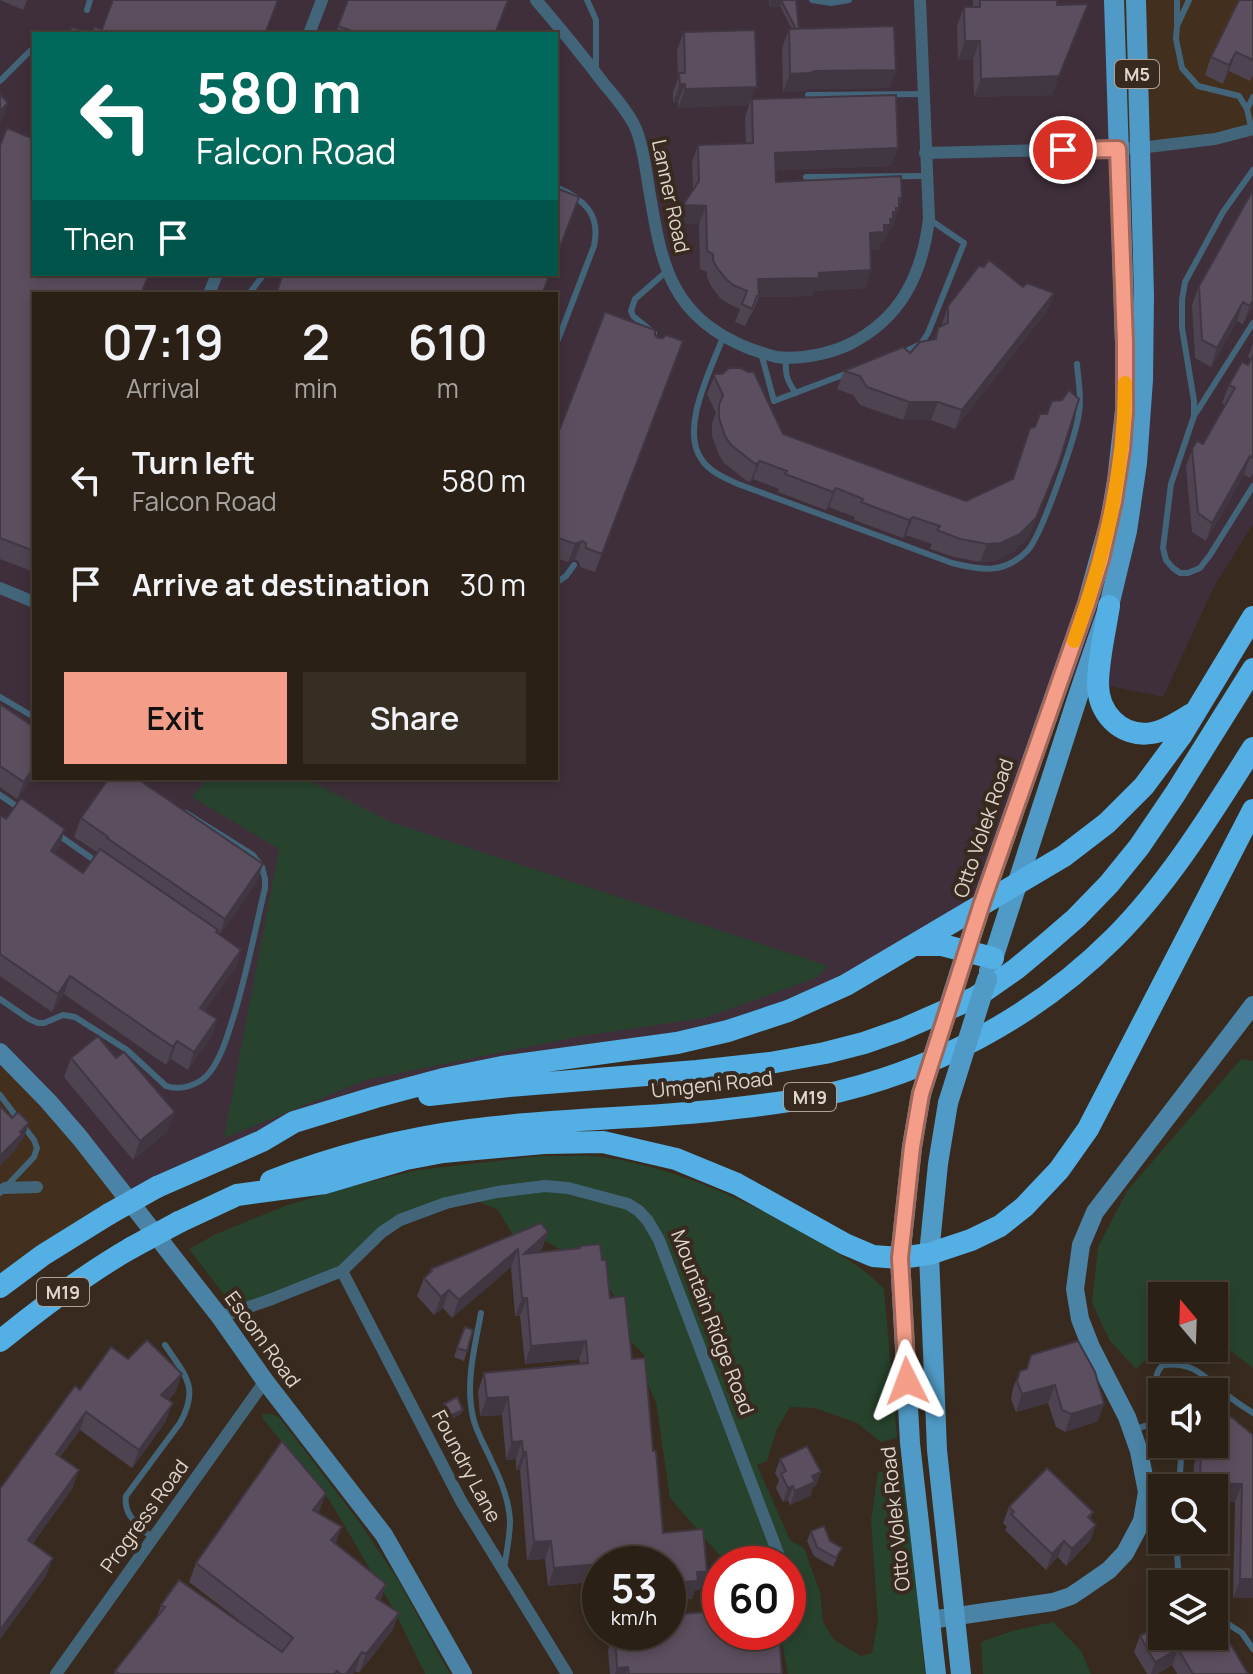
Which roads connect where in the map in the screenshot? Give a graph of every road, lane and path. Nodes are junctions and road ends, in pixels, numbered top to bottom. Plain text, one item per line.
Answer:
1 (90, 0) edge
2 (322, 0) edge
3 (536, 0) edge
4 (587, 0) edge
5 (812, 0) edge
6 (849, 0) edge
7 (920, 0) edge
8 (1114, 0) edge
9 (1136, 0) edge
10 (1177, 0) edge
11 (1189, 0) edge
12 (87, 10) dead end
13 (1177, 26) junction
14 (310, 32) edge
15 (30, 51) dead end
16 (595, 72) junction
17 (0, 81) edge
18 (923, 94) junction
19 (808, 95) edge
20 (1253, 97) edge
21 (1247, 109) junction
22 (1252, 131) edge
23 (1139, 148) junction
24 (1118, 149) junction
25 (925, 153) junction
26 (1253, 170) edge
27 (926, 176) junction
28 (806, 177) edge
29 (558, 188) edge
30 (929, 219) junction
31 (667, 271) junction
32 (1253, 323) edge
33 (723, 337) junction
34 (656, 339) edge
35 (558, 340) edge
36 (761, 353) junction
37 (893, 356) edge
38 (786, 357) junction
39 (1077, 364) dead end
40 (851, 372) edge
41 (796, 393) junction
42 (1194, 416) junction
43 (1253, 486) edge
44 (574, 565) dead end
45 (558, 582) edge
46 (0, 588) edge
47 (32, 601) edge
48 (1109, 606) junction
49 (1253, 617) edge
50 (1253, 669) edge
51 (0, 697) edge
52 (1193, 713) junction
53 (32, 716) edge
54 (1253, 748) edge
55 (0, 795) edge
56 (1253, 810) edge
57 (25, 812) edge
58 (186, 812) edge
59 (50, 829) edge
60 (100, 864) edge
61 (1018, 884) junction
62 (982, 903) junction
63 (915, 945) junction
64 (240, 950) edge
65 (967, 951) junction
66 (250, 952) junction
67 (990, 968) junction
68 (0, 999) edge
69 (1253, 1005) edge
70 (0, 1052) edge
71 (0, 1095) edge
72 (262, 1141) junction
73 (37, 1187) dead end
74 (2, 1190) edge
75 (237, 1195) junction
76 (929, 1254) junction
77 (900, 1258) junction
78 (342, 1271) junction
79 (0, 1287) edge
80 (481, 1313) dead end
81 (220, 1317) junction
82 (0, 1341) edge
83 (165, 1345) dead end
84 (485, 1374) edge
85 (471, 1375) junction
86 (1156, 1378) edge
87 (1205, 1378) edge
88 (265, 1381) junction
89 (1228, 1396) edge
90 (1253, 1413) edge
91 (1148, 1425) edge
92 (1132, 1430) junction
93 (152, 1538) junction
94 (775, 1546) edge
95 (504, 1574) junction
96 (956, 1617) junction
97 (930, 1620) junction
98 (1228, 1624) edge
99 (1253, 1649) edge
100 (55, 1673) edge
101 (463, 1674) edge
102 (567, 1674) edge
103 (936, 1674) edge
104 (961, 1674) edge

1 - 12 lane
2 - 14 street
3 - 16 street, Lanner Road
4 - 16 lane
5 - 6 lane
7 - 18 street, Lanner Road
8 - 24 main road, Otto Volek Road / M5
9 - 23 main road, M5
10 - 13 lane
11 - 13 lane
13 - 21 lane
15 - 17 lane
16 - 31 street, Lanner Road
18 - 19 lane
18 - 25 street, Lanner Road
20 - 21 lane
21 - 22 lane
22 - 23 street
23 - 24 street
23 - 48 main road, M5
24 - 25 street
24 - 62 main road, Otto Volek Road / M5
25 - 27 street, Lanner Road
26 - 42 lane
27 - 28 lane
27 - 30 street, Lanner Road
29 - 35 lane
30 - 37 lane
30 - 38 street, Lanner Road
31 - 33 street, Lanner Road
31 - 34 lane
32 - 42 lane
33 - 36 street, Lanner Road
33 - 39 lane
36 - 38 street, Lanner Road
36 - 41 lane
38 - 41 lane
40 - 41 lane
42 - 43 lane
44 - 45 lane
46 - 47 street
48 - 52 highway
48 - 61 main road, M5
49 - 52 highway
50 - 72 highway, Umgeni Road / M19
51 - 53 lane
52 - 61 highway
54 - 75 highway, Umgeni Road / M19
55 - 57 lane
56 - 76 highway
58 - 66 lane
59 - 60 lane
61 - 62 highway
61 - 67 main road, M5
62 - 63 highway
62 - 65 main road, Otto Volek Road / M5
63 - 65 highway
63 - 72 highway
64 - 66 lane
65 - 67 highway
65 - 77 main road, Otto Volek Road / M5, bridge
66 - 68 lane
67 - 76 main road, M5, bridge
69 - 92 street
70 - 81 street, Escom Road
71 - 74 lane
72 - 79 highway, M19, bridge
73 - 74 street
75 - 77 highway
75 - 82 highway, M19, bridge
76 - 77 highway
76 - 96 main road, M5
77 - 97 main road, Otto Volek Road / M5
78 - 81 street, Mountain Ridge Road
78 - 94 street, Mountain Ridge Road
78 - 95 street, Foundry Lane
80 - 85 lane
81 - 88 street, Escom Road
83 - 93 lane
84 - 85 lane
85 - 95 lane
86 - 87 lane
88 - 93 street, Progress Road
88 - 101 street, Escom Road
89 - 90 lane
91 - 92 lane
92 - 96 street
93 - 100 street, Progress Road
95 - 102 street, Foundry Lane
96 - 97 street
96 - 104 main road, M5
97 - 103 main road, Otto Volek Road / M5
98 - 99 lane

